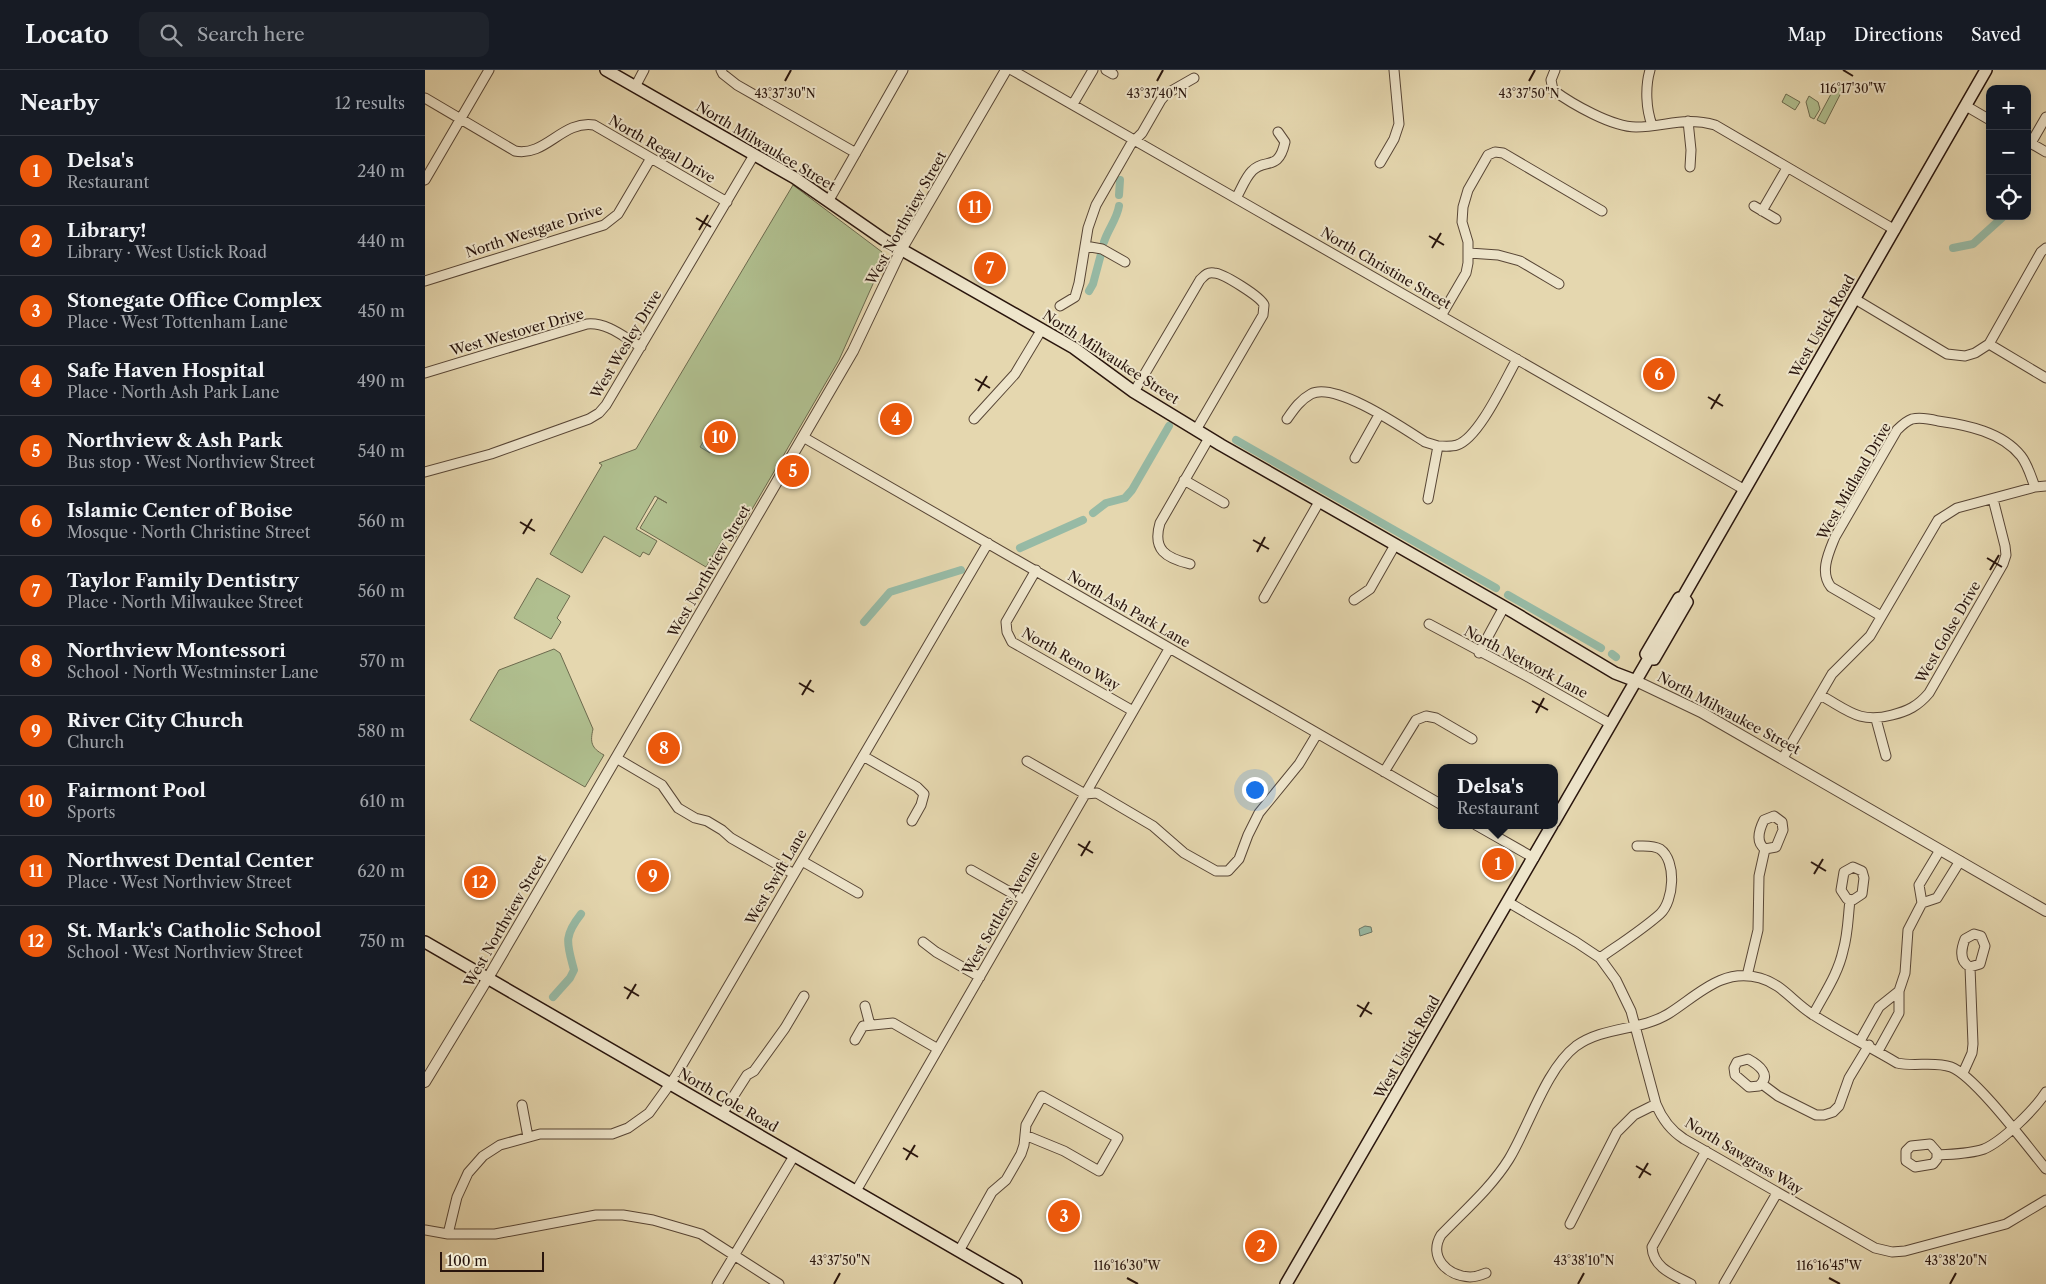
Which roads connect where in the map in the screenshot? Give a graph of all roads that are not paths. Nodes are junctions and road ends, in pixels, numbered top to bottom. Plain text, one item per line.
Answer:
1 (489, 70) edge
2 (606, 70) edge
3 (644, 70) edge
4 (721, 70) edge
5 (903, 70) edge
6 (1006, 70) edge
7 (1012, 70) edge
8 (1093, 70) edge
9 (1394, 70) edge
10 (1555, 70) edge
11 (1650, 70) edge
12 (1987, 70) edge
13 (1194, 78) dead end
14 (635, 87) junction
15 (425, 98) edge
16 (1073, 104) junction
17 (1966, 106) junction
18 (2046, 117) edge
19 (461, 118) junction
20 (1986, 118) edge
21 (1688, 121) junction
22 (1652, 125) junction
23 (1278, 132) dead end
24 (2031, 139) edge
25 (1135, 140) junction
26 (2031, 143) edge
27 (2046, 152) edge
28 (856, 153) junction
29 (754, 155) junction
30 (651, 158) junction
31 (1380, 163) dead end
32 (1689, 167) dead end
33 (1787, 168) junction
34 (425, 180) edge
35 (1236, 198) junction
36 (829, 200) junction
37 (727, 202) junction
38 (1754, 206) dead end
39 (1602, 211) dead end
40 (1762, 211) junction
41 (1776, 219) dead end
42 (1895, 230) junction
43 (1085, 246) junction
44 (2046, 248) edge
45 (901, 250) junction
46 (1469, 253) junction
47 (1125, 262) dead end
48 (425, 281) edge
49 (1559, 284) dead end
50 (1855, 300) junction
51 (1060, 306) dead end
52 (1441, 316) junction
53 (1041, 329) junction
54 (1989, 344) junction
55 (641, 347) junction
56 (1517, 359) junction
57 (425, 373) edge
58 (2046, 378) edge
59 (1134, 392) junction
60 (1379, 415) junction
61 (975, 419) dead end
62 (1287, 419) dead end
63 (1196, 430) junction
64 (803, 437) junction
65 (1209, 438) junction
66 (1437, 446) junction
67 (1355, 458) dead end
68 (425, 472) edge
69 (1184, 480) junction
70 (2046, 486) edge
71 (2035, 487) junction
72 (1745, 490) junction
73 (1428, 499) dead end
74 (1993, 499) junction
75 (1319, 502) junction
76 (1223, 503) dead end
77 (988, 543) junction
78 (1395, 545) junction
79 (1190, 564) dead end
80 (1036, 570) junction
81 (1264, 598) dead end
82 (1355, 600) dead end
83 (1505, 607) junction
84 (1881, 616) junction
85 (1429, 624) dead end
86 (1169, 649) junction
87 (1479, 652) junction
88 (1636, 680) junction
89 (1820, 695) junction
90 (1133, 711) junction
91 (1876, 719) junction
92 (1611, 724) junction
93 (1317, 734) junction
94 (1472, 738) dead end
95 (863, 756) junction
96 (1886, 756) dead end
97 (616, 758) junction
98 (1783, 758) junction
99 (1027, 761) dead end
100 (1384, 772) junction
101 (1085, 794) junction
102 (1438, 803) edge
103 (1558, 815) edge
104 (912, 821) dead end
105 (1484, 829) edge
106 (1550, 829) edge
107 (1637, 846) dead end
108 (1765, 849) dead end
109 (1940, 850) junction
110 (1533, 858) junction
111 (802, 861) junction
112 (1960, 861) junction
113 (971, 870) dead end
114 (794, 874) junction
115 (858, 893) dead end
116 (1024, 900) junction
117 (1850, 900) dead end
118 (1508, 902) junction
119 (1921, 903) junction
120 (2046, 911) edge
121 (425, 942) edge
122 (923, 942) dead end
123 (1600, 958) junction
124 (1970, 967) dead end
125 (1747, 976) junction
126 (980, 977) junction
127 (488, 978) junction
128 (1899, 991) junction
129 (804, 996) dead end
130 (865, 1006) dead end
131 (1813, 1015) junction
132 (870, 1025) junction
133 (1636, 1027) junction
134 (855, 1040) dead end
135 (1865, 1043) junction
136 (938, 1049) junction
137 (1878, 1051) junction
138 (1963, 1073) junction
139 (425, 1082) edge
140 (670, 1084) junction
141 (1762, 1084) dead end
142 (2046, 1092) edge
143 (1656, 1104) junction
144 (522, 1105) dead end
145 (722, 1114) junction
146 (2011, 1128) junction
147 (1025, 1135) junction
148 (528, 1137) junction
149 (1706, 1152) junction
150 (1938, 1155) dead end
151 (794, 1156) junction
152 (2046, 1169) edge
153 (856, 1191) junction
154 (1777, 1193) junction
155 (2046, 1200) edge
156 (1570, 1224) dead end
157 (425, 1230) edge
158 (447, 1234) junction
159 (959, 1251) junction
160 (734, 1255) junction
161 (1486, 1273) dead end
162 (717, 1284) edge
163 (779, 1284) edge
164 (1016, 1284) edge
165 (1286, 1284) edge
166 (1691, 1284) edge
167 (1724, 1284) edge

1 - 19 street
2 - 14 main road, North Milwaukee Street
3 - 14 street
4 - 28 street
5 - 28 street
6 - 45 street, West Northview Street
7 - 16 street, North Christine Street
8 - 16 street
9 - 31 street
10 - 22 street
11 - 22 street
12 - 17 main road, West Ustick Road
13 - 25 street
14 - 29 main road, North Milwaukee Street
15 - 19 street, North Regal Drive
16 - 25 street, North Christine Street
17 - 20 street
17 - 42 main road, West Ustick Road
18 - 24 street
19 - 30 street, North Regal Drive
19 - 34 street
21 - 22 street
21 - 32 street
21 - 33 street
23 - 35 street
25 - 35 street, North Christine Street
25 - 43 street
26 - 27 street
28 - 36 street
29 - 36 main road, North Milwaukee Street
29 - 37 street, West Wesley Drive
30 - 37 street, North Regal Drive
30 - 48 street, North Westgate Drive
33 - 40 street
33 - 42 street
35 - 52 street, North Christine Street
36 - 45 main road, North Milwaukee Street
37 - 55 street, West Wesley Drive
38 - 40 street
39 - 46 street
40 - 41 street
42 - 50 main road, West Ustick Road
43 - 47 street
43 - 51 street
44 - 54 street
45 - 53 main road, North Milwaukee Street
45 - 64 street, West Northview Street
46 - 49 street
46 - 52 street
50 - 54 street
50 - 72 main road, West Ustick Road
52 - 56 street, North Christine Street
53 - 59 main road, North Milwaukee Street
53 - 61 street
54 - 58 street
55 - 57 street, West Westover Drive
55 - 68 street, West Wesley Drive
56 - 66 street
56 - 72 street, North Christine Street
59 - 63 main road, North Milwaukee Street
59 - 63 street
60 - 62 street
60 - 66 street
60 - 67 street
63 - 65 main road, North Milwaukee Street
64 - 77 street, North Ash Park Lane
64 - 97 street, West Northview Street
65 - 69 street
65 - 75 main road, North Milwaukee Street
66 - 73 street
69 - 76 street
69 - 79 street
70 - 71 street
71 - 74 street
71 - 84 street, West Midland Drive
72 - 88 main road, West Ustick Road
74 - 84 street
74 - 91 street, West Golse Drive
75 - 78 main road, North Milwaukee Street
75 - 81 street
77 - 80 street, North Ash Park Lane
77 - 95 street, West Swift Lane
78 - 82 street
78 - 83 main road, North Milwaukee Street
80 - 86 street, North Ash Park Lane
80 - 90 street, North Reno Way
83 - 87 street
83 - 88 main road, North Milwaukee Street
84 - 89 street
85 - 87 street, North Network Lane
86 - 90 street, West Settlers Avenue
86 - 93 street, North Ash Park Lane
87 - 92 street, North Network Lane
88 - 92 main road, West Ustick Road
88 - 98 street, North Milwaukee Street
89 - 91 street, West Golse Drive
89 - 98 street
90 - 101 street, West Settlers Avenue
91 - 96 street
92 - 103 main road, West Ustick Road
93 - 100 street, North Ash Park Lane
93 - 101 street
94 - 100 street
95 - 104 street
95 - 111 street, West Swift Lane
97 - 114 street
97 - 127 street, West Northview Street
98 - 109 street, North Milwaukee Street
99 - 101 street
100 - 102 street, North Ash Park Lane
101 - 116 street, West Settlers Avenue
105 - 110 street
106 - 110 main road, West Ustick Road
107 - 123 street
108 - 125 street
109 - 112 street, North Milwaukee Street
109 - 119 street
110 - 118 main road, West Ustick Road
111 - 114 street, West Swift Lane
111 - 115 street
112 - 119 street
112 - 120 street, North Milwaukee Street
113 - 116 street
114 - 140 street, West Swift Lane
116 - 126 street, West Settlers Avenue
117 - 131 street
118 - 123 street, North Sawgrass Way
118 - 165 main road, West Ustick Road
119 - 128 street
121 - 127 main road, North Cole Road
122 - 126 street
123 - 133 street, North Sawgrass Way
124 - 138 street
125 - 131 street
125 - 133 street
126 - 136 street, West Settlers Avenue
127 - 139 street, West Northview Street
127 - 140 main road, North Cole Road
128 - 135 street
128 - 137 street
129 - 145 street
130 - 132 street
131 - 135 street
132 - 134 street
132 - 136 street
133 - 143 street, North Sawgrass Way
133 - 161 street
135 - 137 street
135 - 141 street
136 - 153 street, West Settlers Avenue
137 - 138 street
138 - 146 street
140 - 145 main road, North Cole Road
140 - 148 street, West Swift Lane
142 - 146 street
143 - 149 street, North Sawgrass Way
143 - 156 street
144 - 148 street
145 - 151 main road, North Cole Road
146 - 150 street
146 - 152 street
147 - 147 street
147 - 159 street
148 - 158 street, West Swift Lane
149 - 154 street, North Sawgrass Way
149 - 166 street
151 - 153 main road, North Cole Road
151 - 160 street
153 - 159 main road, North Cole Road
154 - 155 street, North Sawgrass Way
154 - 167 street
157 - 158 street
158 - 160 street
159 - 164 main road, North Cole Road
160 - 162 street
160 - 163 street

